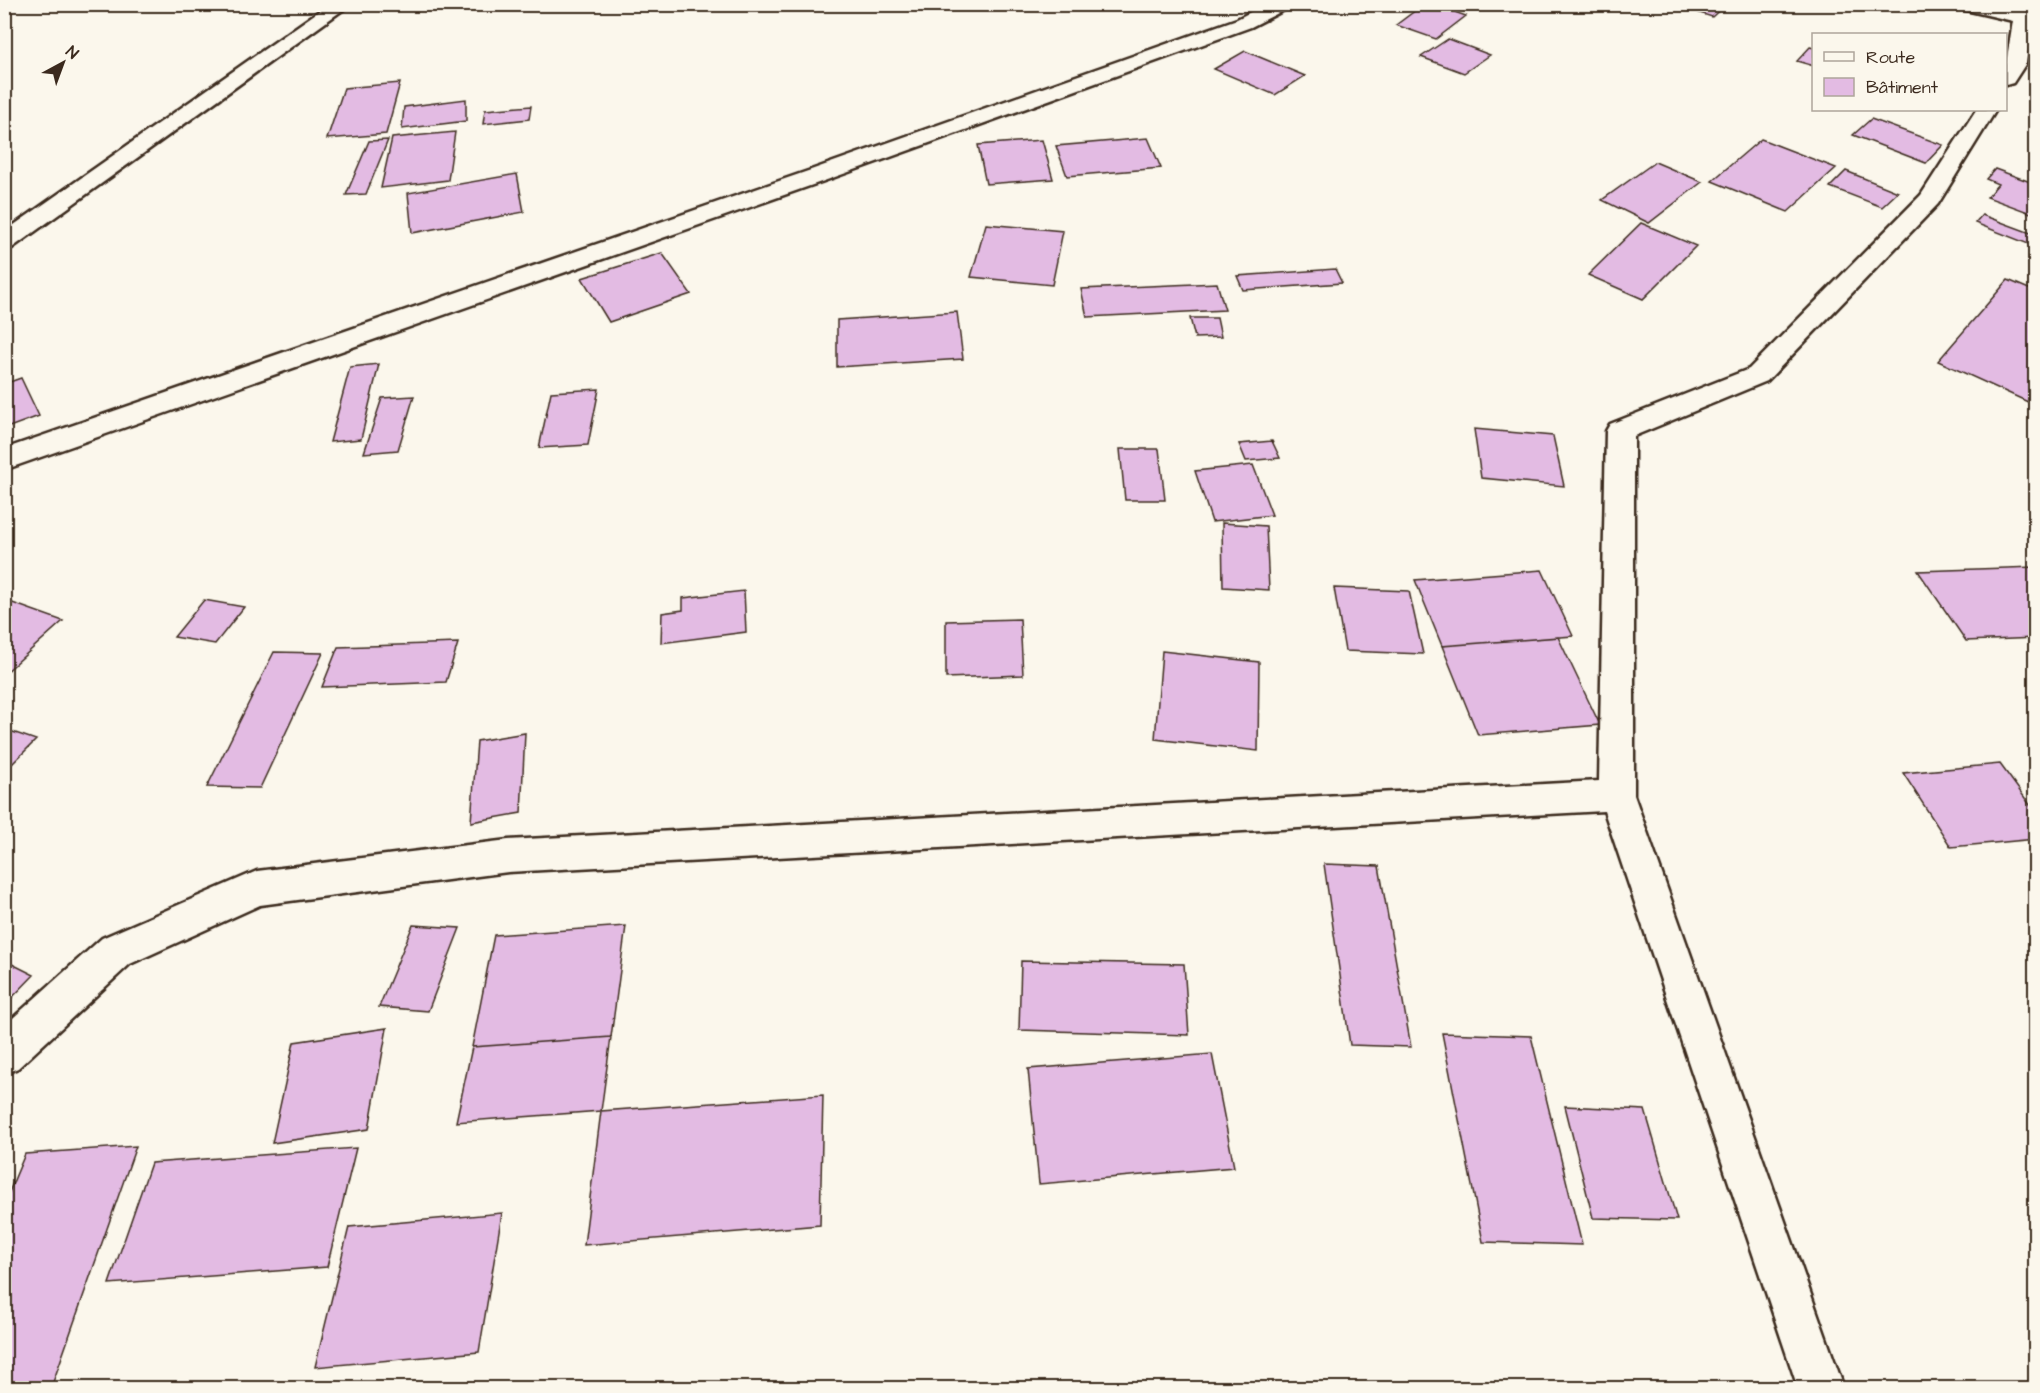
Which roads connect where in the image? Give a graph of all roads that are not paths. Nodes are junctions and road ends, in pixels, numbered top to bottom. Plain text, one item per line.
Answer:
1 (342, 4) edge
2 (1281, 4) edge
3 (1964, 4) edge
4 (2029, 19) edge
5 (2007, 77) edge
6 (1985, 111) edge
7 (4, 243) edge
8 (4, 460) edge
9 (1616, 795) junction
10 (4, 1054) edge
11 (1821, 1389) edge

1 - 7 street
2 - 8 street
3 - 4 street
4 - 5 street
6 - 9 street
9 - 10 street
9 - 11 street

